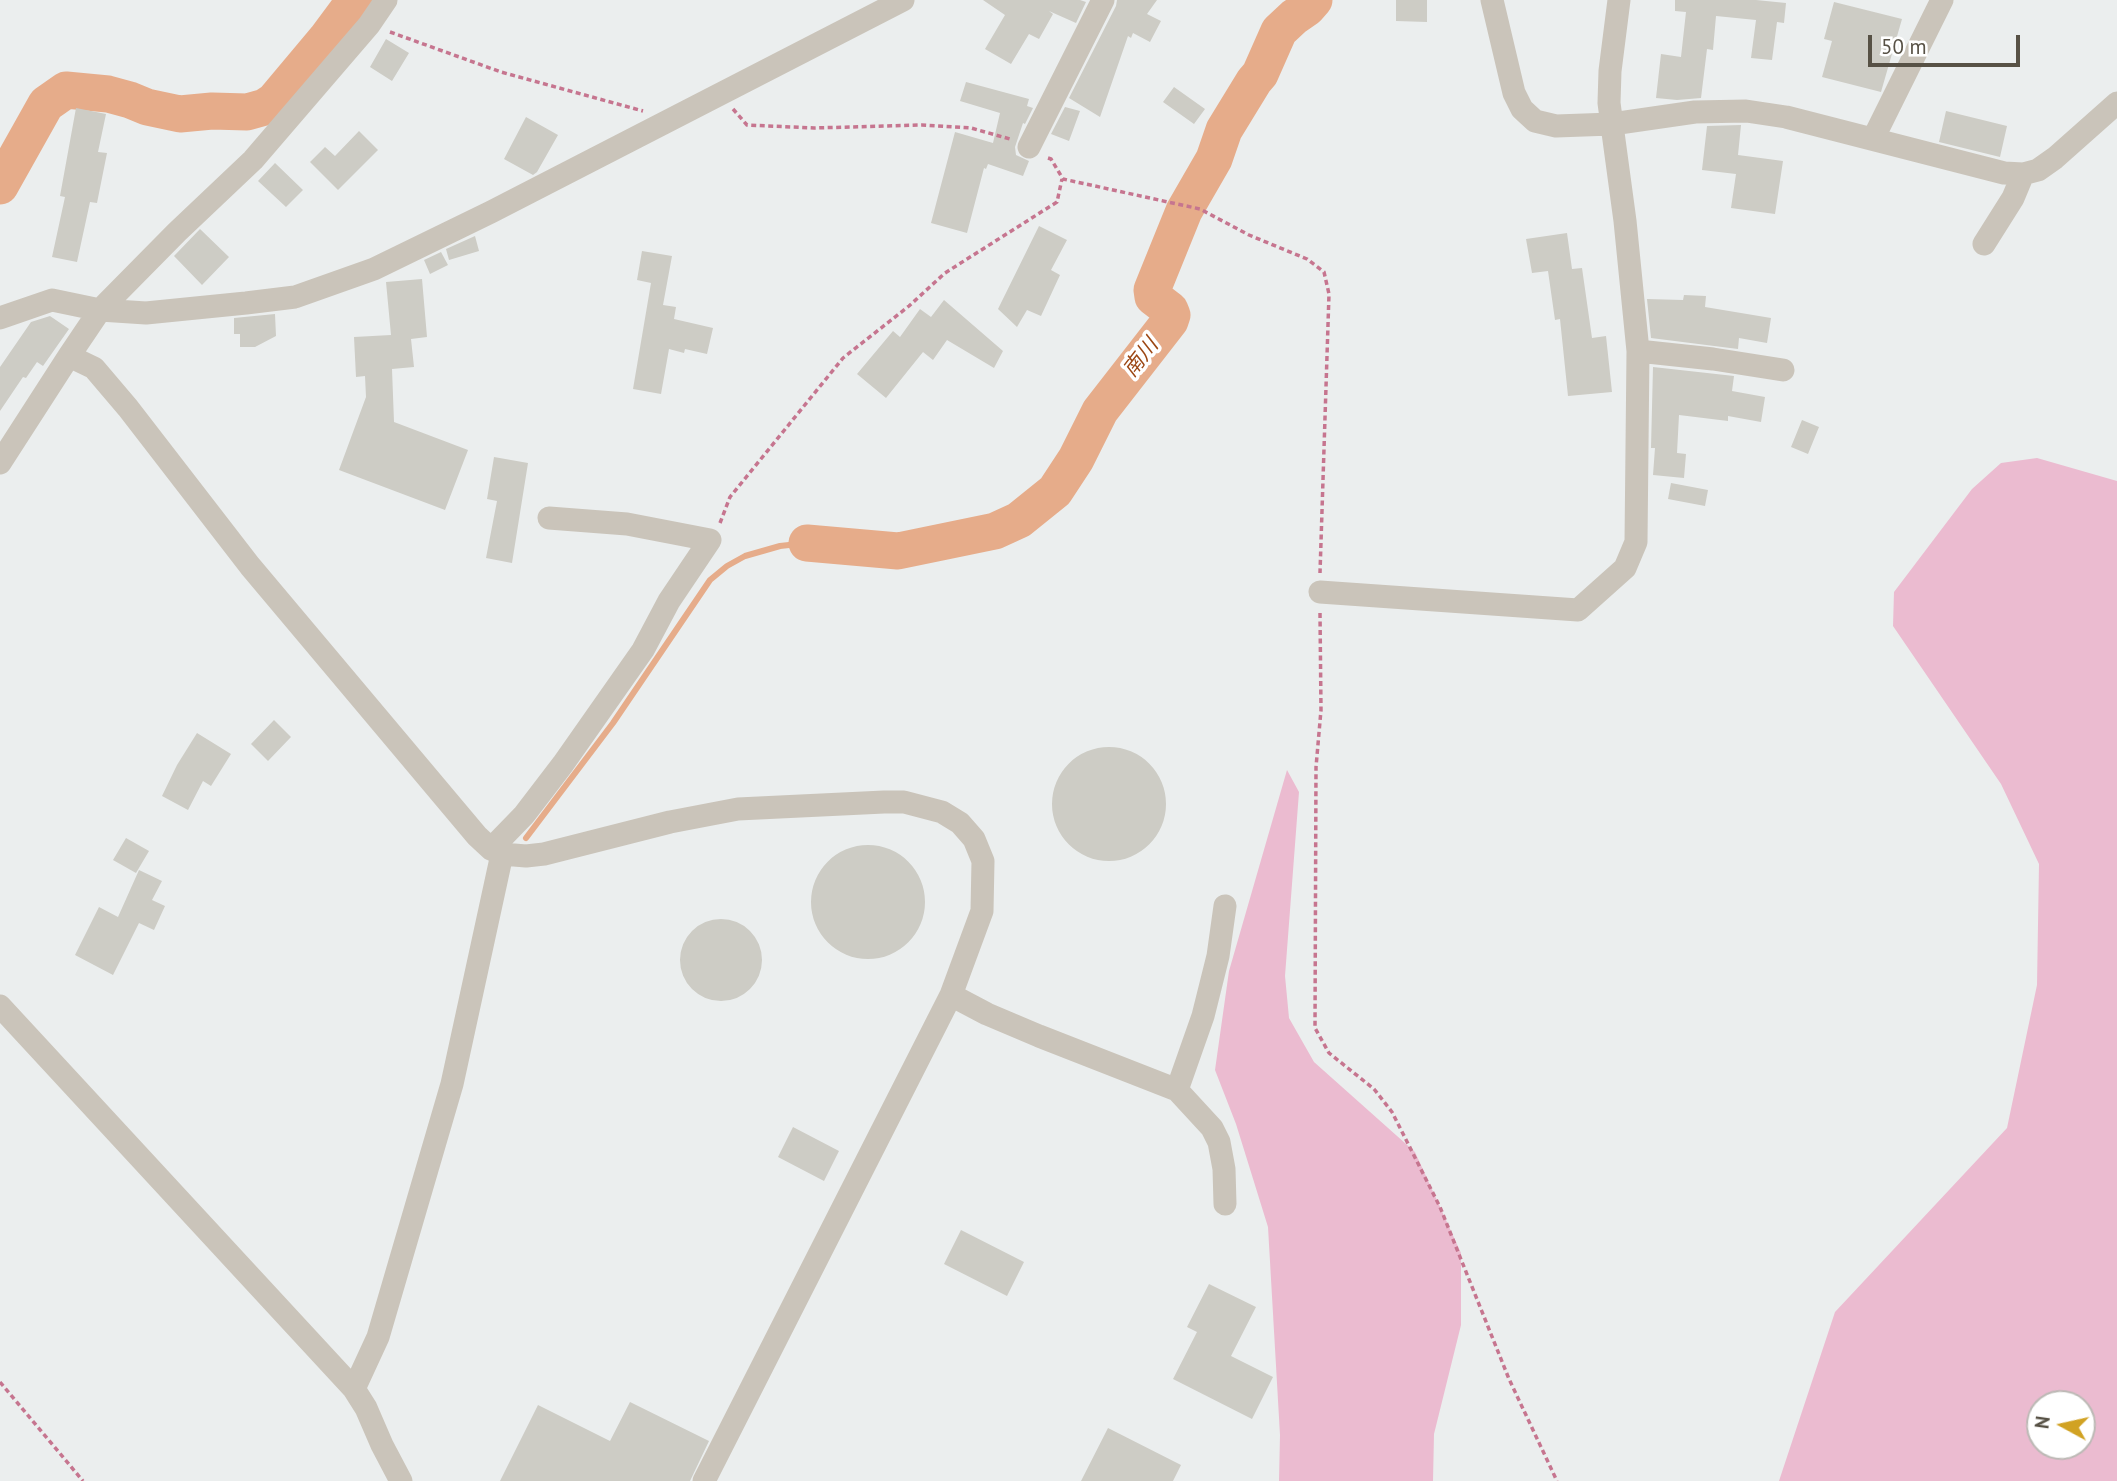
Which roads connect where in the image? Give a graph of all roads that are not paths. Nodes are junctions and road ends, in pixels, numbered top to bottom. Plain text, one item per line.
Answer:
1 (386, 0) edge
2 (903, 0) edge
3 (1103, 0) edge
4 (1492, 0) edge
5 (1619, 0) edge
6 (1942, 0) edge
7 (2117, 103) edge
8 (1612, 124) junction
9 (1873, 139) junction
10 (1029, 147) road end
11 (2023, 174) junction
12 (1984, 244) dead end
13 (100, 310) junction
14 (0, 318) edge
15 (1638, 351) junction
16 (68, 356) junction
17 (1783, 370) dead end
18 (0, 463) edge
19 (549, 518) dead end
20 (1320, 592) road end
21 (496, 852) junction
22 (1225, 906) dead end
23 (951, 995) junction
24 (0, 1006) edge
25 (1177, 1090) junction
26 (1224, 1204) dead end
27 (354, 1389) junction
28 (401, 1481) edge
29 (704, 1481) edge

1 - 13 street
2 - 13 street
3 - 10 street
4 - 8 street
5 - 8 street
6 - 9 street
7 - 11 street
8 - 9 street
8 - 15 street
9 - 11 street
11 - 12 street
13 - 14 street
13 - 16 street
15 - 17 street
15 - 20 street
16 - 18 street
16 - 21 street
19 - 21 street
21 - 23 street
21 - 27 street
22 - 25 street
23 - 25 street
23 - 29 street
24 - 27 street
25 - 26 street
27 - 28 street

